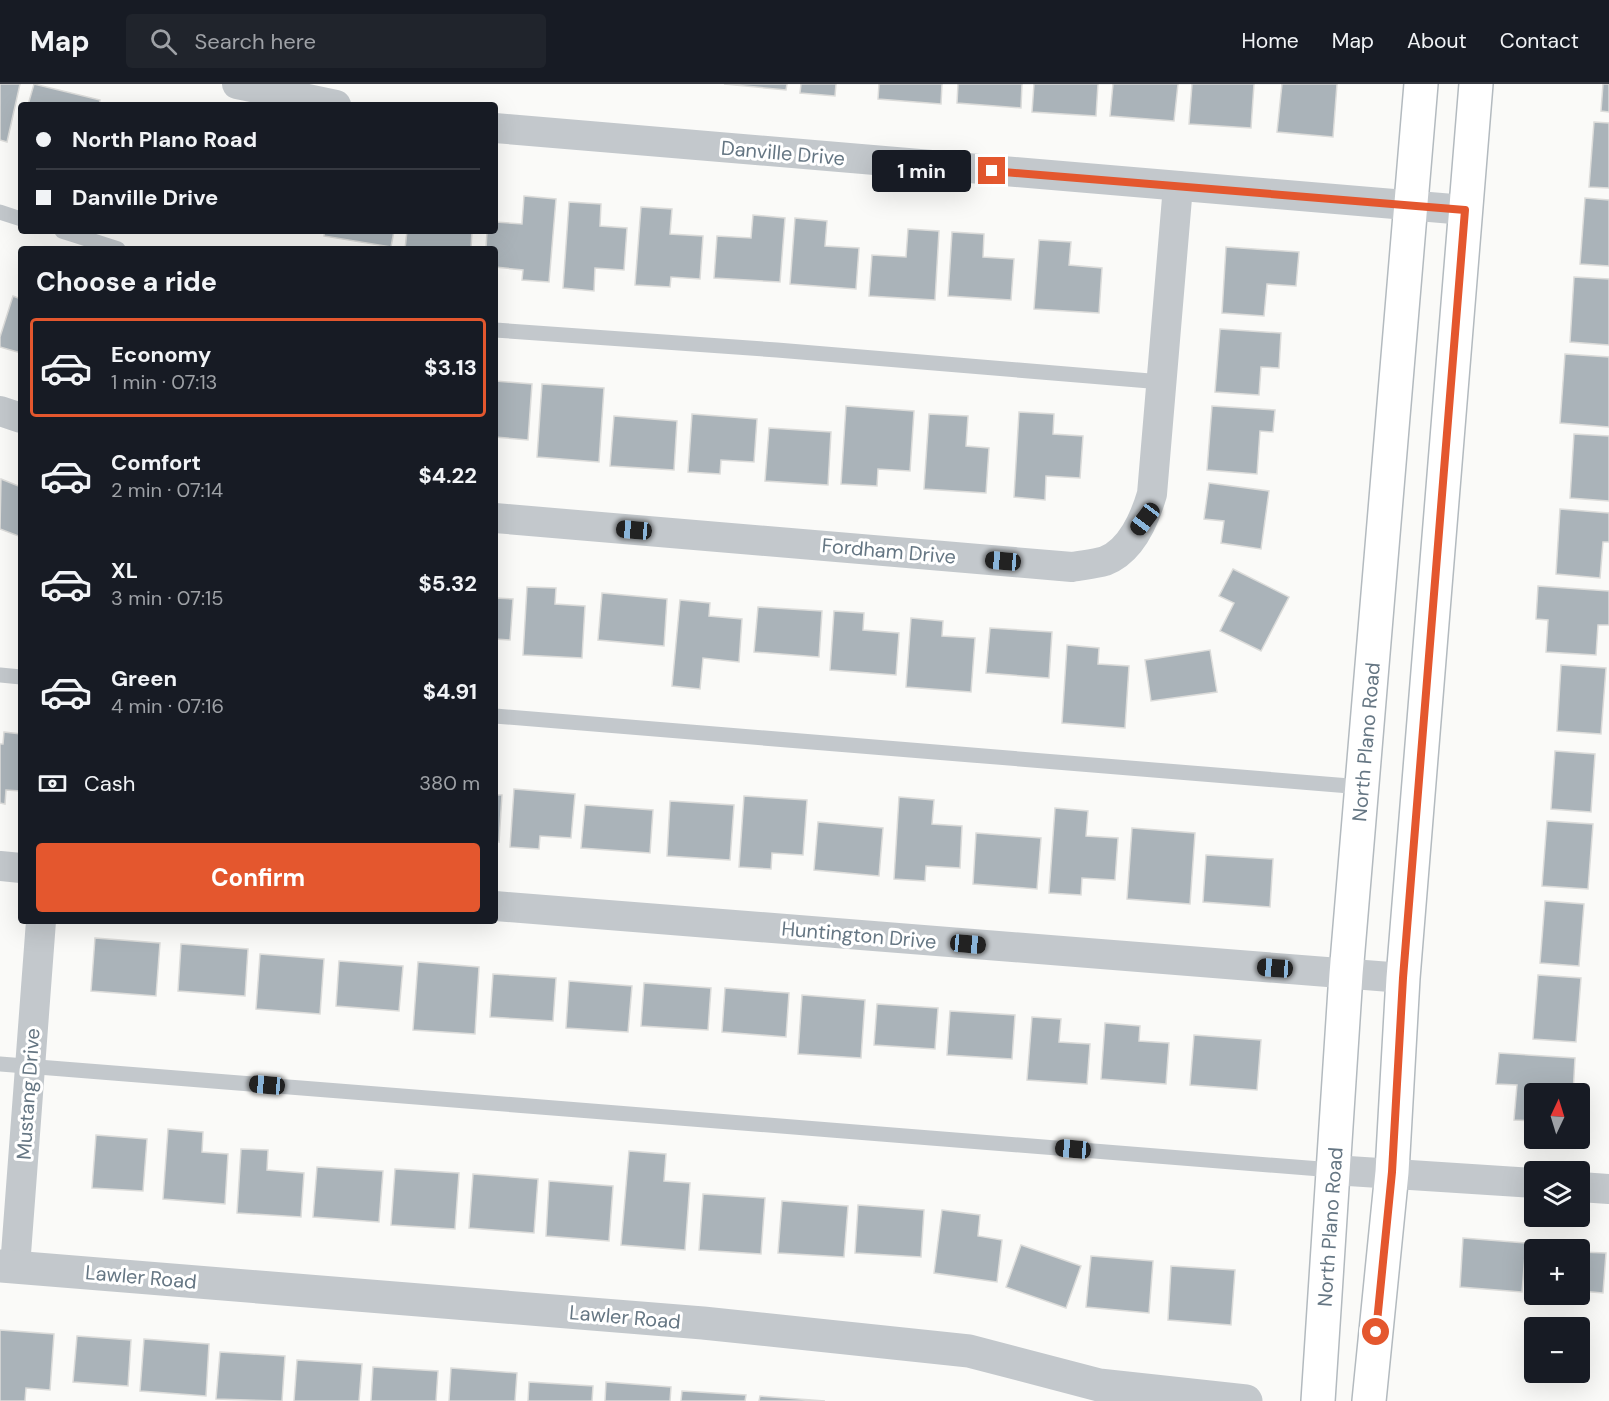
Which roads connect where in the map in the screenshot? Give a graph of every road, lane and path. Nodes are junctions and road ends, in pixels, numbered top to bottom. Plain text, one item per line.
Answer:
1 (237, 84) edge
2 (1421, 84) edge
3 (1476, 84) edge
4 (322, 102) edge
5 (498, 128) edge
6 (1178, 186) junction
7 (1412, 204) junction
8 (1465, 210) junction
9 (0, 212) edge
10 (18, 218) edge
11 (71, 234) edge
12 (109, 246) edge
13 (498, 330) edge
14 (1162, 382) junction
15 (0, 411) edge
16 (18, 417) edge
17 (498, 518) edge
18 (0, 675) edge
19 (18, 677) edge
20 (498, 716) edge
21 (1362, 787) junction
22 (0, 866) edge
23 (18, 868) edge
24 (498, 906) edge
25 (41, 924) edge
26 (1346, 974) junction
27 (1403, 978) junction
28 (0, 1064) edge
29 (30, 1066) junction
30 (1333, 1170) junction
31 (1392, 1172) junction
32 (1524, 1182) edge
33 (1590, 1188) edge
34 (1609, 1189) edge
35 (7, 1267) edge
36 (1246, 1401) edge
37 (1318, 1401) edge
38 (1369, 1401) edge

1 - 4 street
2 - 7 main road, North Plano Road
3 - 8 main road
5 - 6 street, Danville Drive
6 - 7 street, Danville Drive
6 - 14 street, Fordham Drive
7 - 8 street, Danville Drive
7 - 21 main road, North Plano Road
8 - 27 main road
9 - 10 lane
11 - 12 lane
13 - 14 lane
14 - 17 street, Fordham Drive
15 - 16 street
18 - 19 lane
20 - 21 lane
21 - 26 main road, North Plano Road
22 - 23 street
24 - 26 street, Huntington Drive
25 - 29 street, Mustang Drive
26 - 27 street, Huntington Drive
26 - 30 main road, North Plano Road
27 - 31 main road
28 - 29 lane
29 - 30 lane
29 - 35 street, Mustang Drive
30 - 31 street
30 - 37 main road, North Plano Road
31 - 32 street
31 - 38 main road
33 - 34 street
35 - 36 street, Lawler Road

